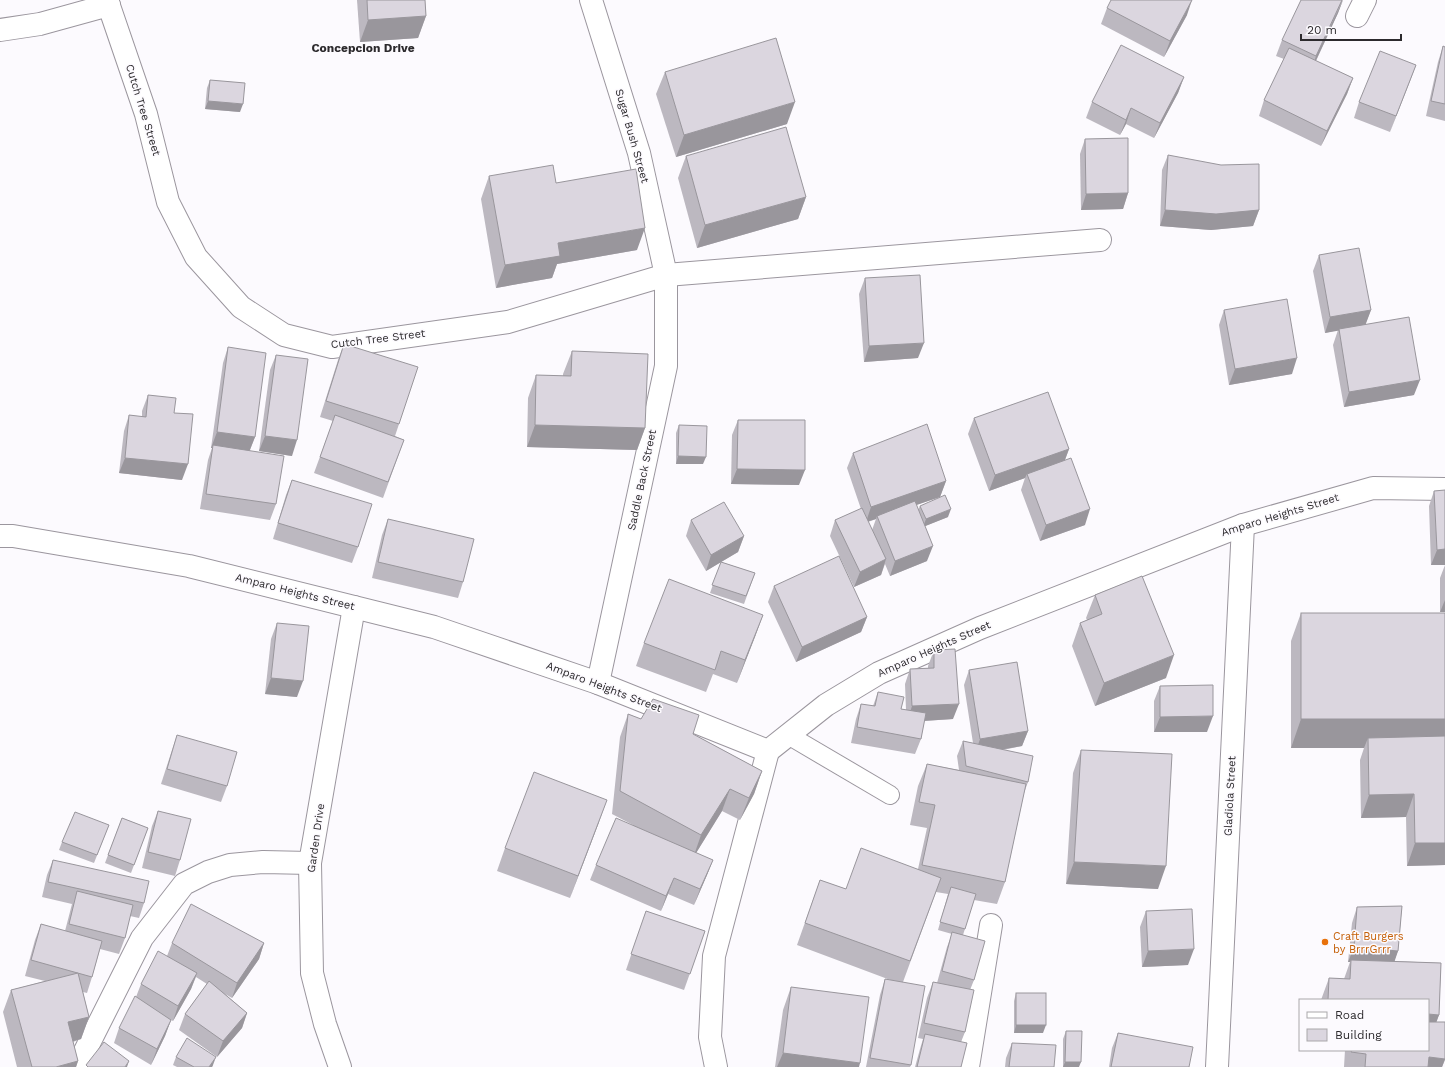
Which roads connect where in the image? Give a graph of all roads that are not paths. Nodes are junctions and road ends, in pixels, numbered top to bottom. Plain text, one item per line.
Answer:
1 (591, 0) edge
2 (108, 2) edge
3 (0, 30) edge
4 (1100, 240) dead end
5 (666, 275) junction
6 (1445, 489) edge
7 (1243, 524) junction
8 (0, 536) edge
9 (354, 607) junction
10 (598, 683) junction
11 (788, 735) junction
12 (768, 751) junction
13 (890, 796) dead end
14 (310, 863) junction
15 (991, 925) dead end
16 (77, 1067) edge
17 (340, 1067) edge
18 (716, 1067) edge
19 (968, 1067) edge
20 (1217, 1067) edge

1 - 5 street, Sugar Bush Street
2 - 3 street
2 - 5 street, Cutch Tree Street
4 - 5 street, Cutch Tree Street
5 - 10 street, Saddle Back Street
6 - 7 street, Amparo Heights Street
7 - 11 street, Amparo Heights Street
7 - 20 street, Gladiola Street
8 - 9 street, Amparo Heights Street
9 - 10 street, Amparo Heights Street
9 - 14 street, Garden Drive
10 - 12 street, Amparo Heights Street
11 - 12 street, Amparo Heights Street
11 - 13 lane
12 - 18 street
14 - 16 street
14 - 17 street, Garden Drive
15 - 19 street

